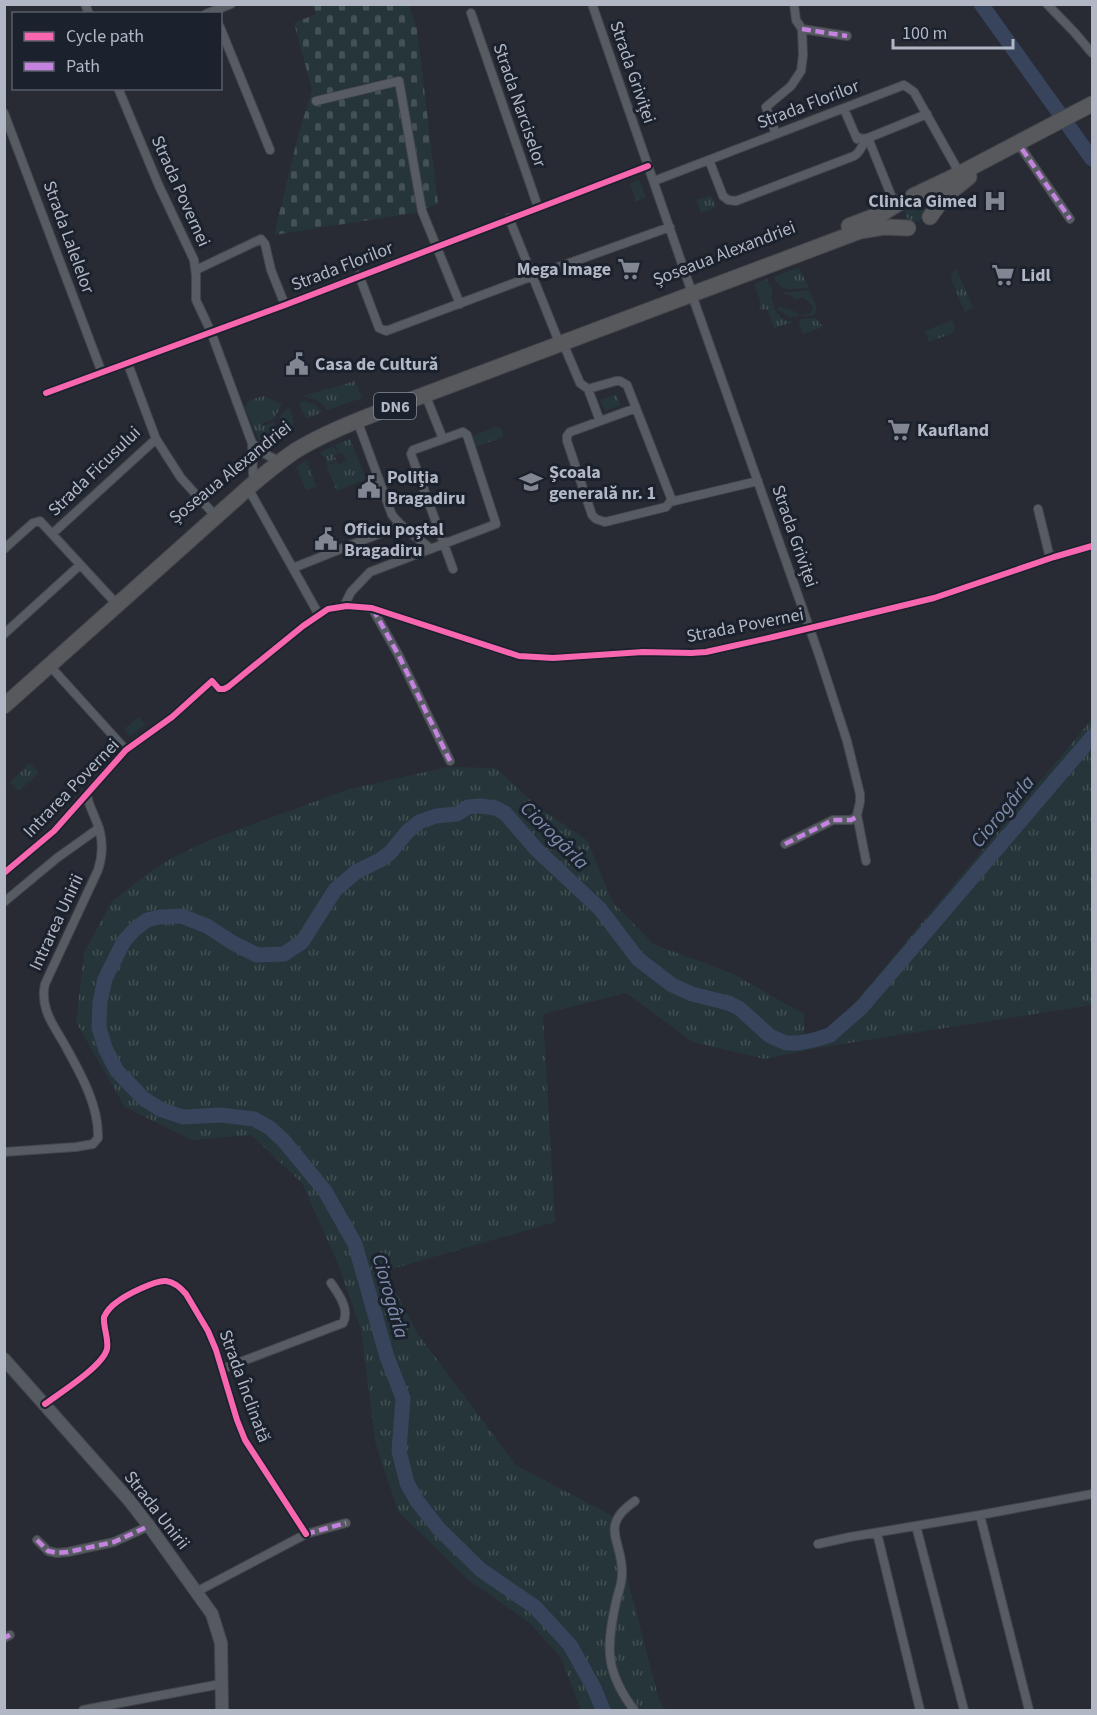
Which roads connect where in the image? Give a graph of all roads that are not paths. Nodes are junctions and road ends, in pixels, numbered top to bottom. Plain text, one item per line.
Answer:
1 (231, 4) edge
2 (592, 4) edge
3 (794, 4) edge
4 (1047, 4) edge
5 (214, 12) edge
6 (471, 13) dead end
7 (802, 29) junction
8 (222, 32) edge
9 (847, 36) dead end
10 (1092, 53) edge
11 (119, 90) edge
12 (316, 101) dead end
13 (1092, 104) edge
14 (844, 109) junction
15 (1092, 111) edge
16 (4, 113) edge
17 (927, 114) junction
18 (776, 134) junction
19 (856, 136) junction
20 (1037, 136) junction
21 (868, 138) junction
22 (861, 149) junction
23 (1022, 149) junction
24 (270, 150) dead end
25 (709, 160) junction
26 (648, 166) junction
27 (960, 174) junction
28 (654, 182) junction
29 (902, 197) junction
30 (538, 207) junction
31 (930, 217) junction
32 (509, 219) junction
33 (1070, 219) dead end
34 (670, 227) junction
35 (908, 228) junction
36 (435, 246) junction
37 (196, 270) junction
38 (359, 276) junction
39 (533, 276) junction
40 (691, 291) junction
41 (285, 304) junction
42 (460, 304) junction
43 (210, 332) junction
44 (560, 340) junction
45 (128, 364) junction
46 (102, 373) junction
47 (588, 389) junction
48 (46, 393) dead end
49 (425, 394) junction
50 (636, 408) junction
51 (357, 420) junction
52 (600, 421) junction
53 (156, 439) junction
54 (443, 439) junction
55 (252, 443) junction
56 (273, 458) junction
57 (250, 481) junction
58 (758, 481) junction
59 (670, 502) junction
60 (1038, 509) dead end
61 (211, 511) junction
62 (402, 525) junction
63 (52, 534) junction
64 (443, 544) junction
65 (1092, 546) edge
66 (4, 549) edge
67 (431, 549) junction
68 (1050, 558) junction
69 (80, 565) junction
70 (293, 567) junction
71 (453, 569) dead end
72 (112, 599) junction
73 (344, 606) junction
74 (372, 608) junction
75 (328, 609) joint
76 (317, 616) junction
77 (809, 628) junction
78 (4, 634) edge
79 (50, 666) junction
80 (4, 696) edge
81 (4, 706) edge
82 (126, 750) junction
83 (450, 761) dead end
84 (87, 795) junction
85 (857, 817) junction
86 (99, 828) junction
87 (785, 844) dead end
88 (866, 861) dead end
89 (4, 873) edge
90 (4, 902) edge
91 (4, 1152) edge
92 (331, 1283) dead end
93 (4, 1359) edge
94 (222, 1368) junction
95 (45, 1404) junction
96 (1092, 1494) edge
97 (635, 1501) dead end
98 (980, 1515) junction
99 (346, 1523) dead end
100 (149, 1526) junction
101 (916, 1526) junction
102 (877, 1533) junction
103 (306, 1534) junction
104 (37, 1540) dead end
105 (818, 1544) dead end
106 (196, 1592) junction
107 (221, 1684) junction
108 (83, 1710) edge
109 (222, 1710) edge
110 (634, 1710) edge
111 (920, 1710) edge
112 (964, 1710) edge
113 (1029, 1710) edge

1 - 5 street
2 - 26 street, Strada Griviței
3 - 7 street
4 - 10 street
6 - 30 street, Strada Narciselor
7 - 9 street
7 - 18 street
8 - 24 street
11 - 37 street, Strada Povernei
12 - 36 street
13 - 20 highway, Șoseaua Alexandriei / DN6
14 - 17 street, Strada Florilor
14 - 18 street, Strada Florilor
14 - 19 street
15 - 20 highway, Șoseaua Alexandriei / DN6
16 - 46 street, Strada Lalelelor
17 - 21 street
17 - 27 street, Strada Florilor
18 - 25 street, Strada Florilor
19 - 21 street
19 - 22 street
20 - 23 highway, Șoseaua Alexandriei / DN6
20 - 27 highway, Șoseaua Alexandriei / DN6
21 - 22 street
21 - 29 street
22 - 25 street
23 - 31 highway, Șoseaua Alexandriei / DN6
23 - 33 street
25 - 28 street, Strada Florilor
26 - 28 street, Strada Griviței
26 - 30 street, Strada Florilor
27 - 29 highway, Șoseaua Alexandriei / DN6
28 - 34 street, Strada Griviței
29 - 31 highway
29 - 35 highway
29 - 40 highway, Șoseaua Alexandriei / DN6
30 - 32 street, Strada Florilor
31 - 35 highway, Șoseaua Alexandriei / DN6
32 - 36 street, Strada Florilor
32 - 39 street
34 - 39 street, Strada Florilor
34 - 40 street, Strada Griviței
35 - 40 highway, Șoseaua Alexandriei / DN6
36 - 38 street, Strada Florilor
36 - 42 street
37 - 41 street
37 - 43 street, Strada Povernei
38 - 41 street, Strada Florilor
38 - 42 street, Strada Florilor
39 - 42 street, Strada Florilor
39 - 44 street
40 - 44 highway, Șoseaua Alexandriei / DN6
40 - 58 street, Strada Griviței
41 - 43 street, Strada Florilor
43 - 45 street, Strada Florilor
43 - 55 street, Strada Povernei
44 - 47 street
44 - 49 highway, Șoseaua Alexandriei / DN6
44 - 56 highway, Șoseaua Alexandriei / DN6
45 - 46 street, Strada Florilor
45 - 53 street, Strada Ficusului
46 - 48 street, Strada Florilor
47 - 50 street
47 - 52 street
49 - 51 highway, Șoseaua Alexandriei / DN6
49 - 54 street
50 - 52 street
50 - 59 street
51 - 57 highway, Șoseaua Alexandriei / DN6
51 - 62 street
52 - 59 street
53 - 61 street
53 - 63 street, Strada Ficusului
54 - 64 street
54 - 64 street
55 - 56 street
55 - 57 street
56 - 57 highway, Șoseaua Alexandriei / DN6
57 - 61 highway, Șoseaua Alexandriei / DN6
57 - 70 street
57 - 79 highway, Șoseaua Alexandriei / DN6
58 - 59 street
58 - 77 street, Strada Griviței
60 - 68 street
61 - 72 highway, Șoseaua Alexandriei / DN6
62 - 67 street
62 - 70 street
63 - 66 street
63 - 69 street
64 - 67 street
64 - 71 street
65 - 68 street, Strada Povernei
67 - 73 street
68 - 77 street, Strada Povernei
69 - 72 street
69 - 78 street
70 - 76 street
72 - 80 highway, Șoseaua Alexandriei / DN6
73 - 74 street, Strada Povernei
73 - 75 street, Strada Povernei
74 - 77 street, Strada Povernei
74 - 83 street
75 - 76 street, Intrarea Povernei
76 - 82 street, Intrarea Povernei
77 - 85 street, Strada Griviței
79 - 81 highway, Șoseaua Alexandriei / DN6
79 - 82 street
82 - 84 street, Intrarea Povernei
84 - 86 street
84 - 89 street, Intrarea Povernei
85 - 87 street
85 - 88 street, Strada Griviței
86 - 90 street
86 - 91 street, Intrarea Unirii
92 - 94 street
93 - 95 main road, Strada Unirii
94 - 95 street, Strada Înclinată
94 - 103 street, Strada Înclinată
95 - 100 main road, Strada Unirii
96 - 98 street
97 - 110 street
98 - 101 street
98 - 113 street
99 - 103 street
100 - 104 street
100 - 106 main road, Strada Unirii
101 - 102 street
101 - 112 street
102 - 105 street
102 - 111 street
103 - 106 street
106 - 107 main road, Strada Unirii
107 - 108 street
107 - 109 main road, Strada Unirii

